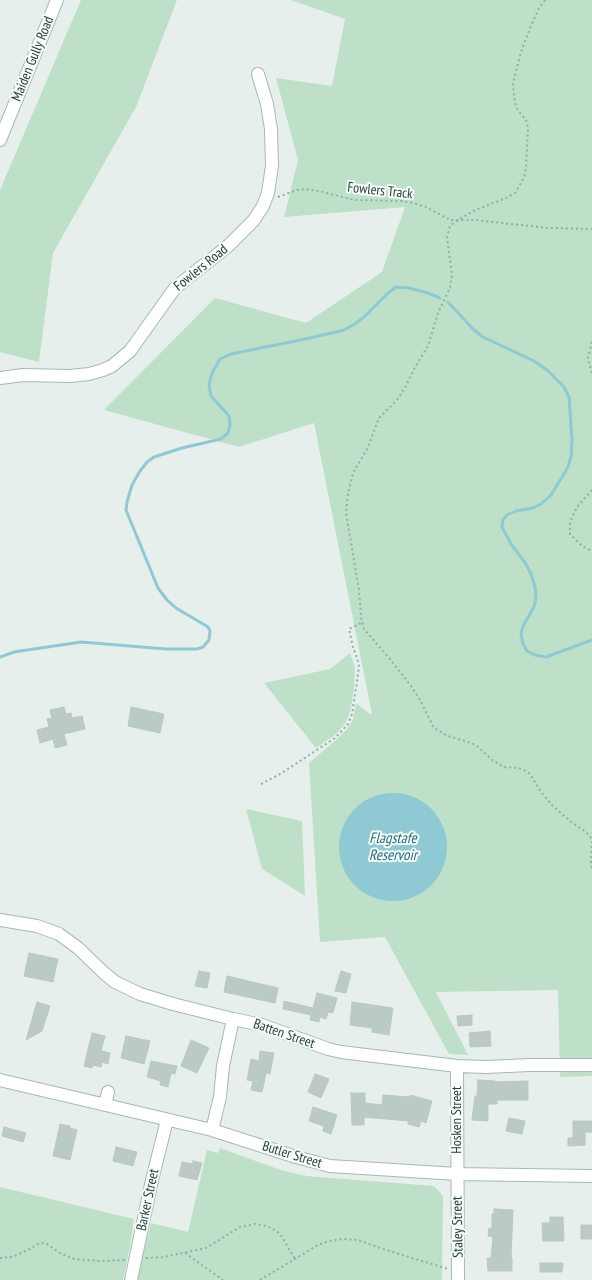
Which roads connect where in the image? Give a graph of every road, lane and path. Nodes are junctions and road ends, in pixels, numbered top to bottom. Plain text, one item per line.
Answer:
1 (56, 0) edge
2 (545, 0) edge
3 (258, 74) dead end
4 (0, 140) edge
5 (264, 206) junction
6 (458, 220) junction
7 (592, 229) edge
8 (592, 342) edge
9 (592, 374) edge
10 (0, 378) edge
11 (592, 490) edge
12 (592, 551) edge
13 (361, 623) junction
14 (261, 784) dead end
15 (592, 868) edge
16 (0, 920) edge
17 (233, 1019) junction
18 (592, 1065) edge
19 (457, 1066) junction
20 (0, 1080) edge
21 (108, 1092) dead end
22 (105, 1105) junction
23 (167, 1120) junction
24 (212, 1130) junction
25 (457, 1174) junction
26 (592, 1176) edge
27 (185, 1253) junction
28 (0, 1258) edge
29 (135, 1259) junction
30 (295, 1259) junction
31 (458, 1276) edge
32 (131, 1280) edge
33 (223, 1280) edge
34 (260, 1280) edge

1 - 4 street, Maiden Gully Road
2 - 6 path
3 - 5 street, Fowlers Road
5 - 6 path, Fowlers Track
5 - 10 street, Fowlers Road
6 - 7 path, Fowlers Track
6 - 13 path
8 - 9 path
11 - 12 path
13 - 14 path
13 - 15 path
16 - 17 street, Batten Street
17 - 19 street, Batten Street
17 - 24 street
18 - 19 street, Batten Street
19 - 25 street, Hosken Street
20 - 22 street, Butler Street
21 - 22 street
22 - 23 street, Butler Street
23 - 24 street, Butler Street
23 - 29 street, Barker Street
24 - 25 street, Butler Street
25 - 26 street, Butler Street
25 - 31 street, Staley Street
27 - 29 path
27 - 30 path
27 - 33 path
28 - 29 path
29 - 32 street, Barker Street
30 - 31 path
30 - 34 path

